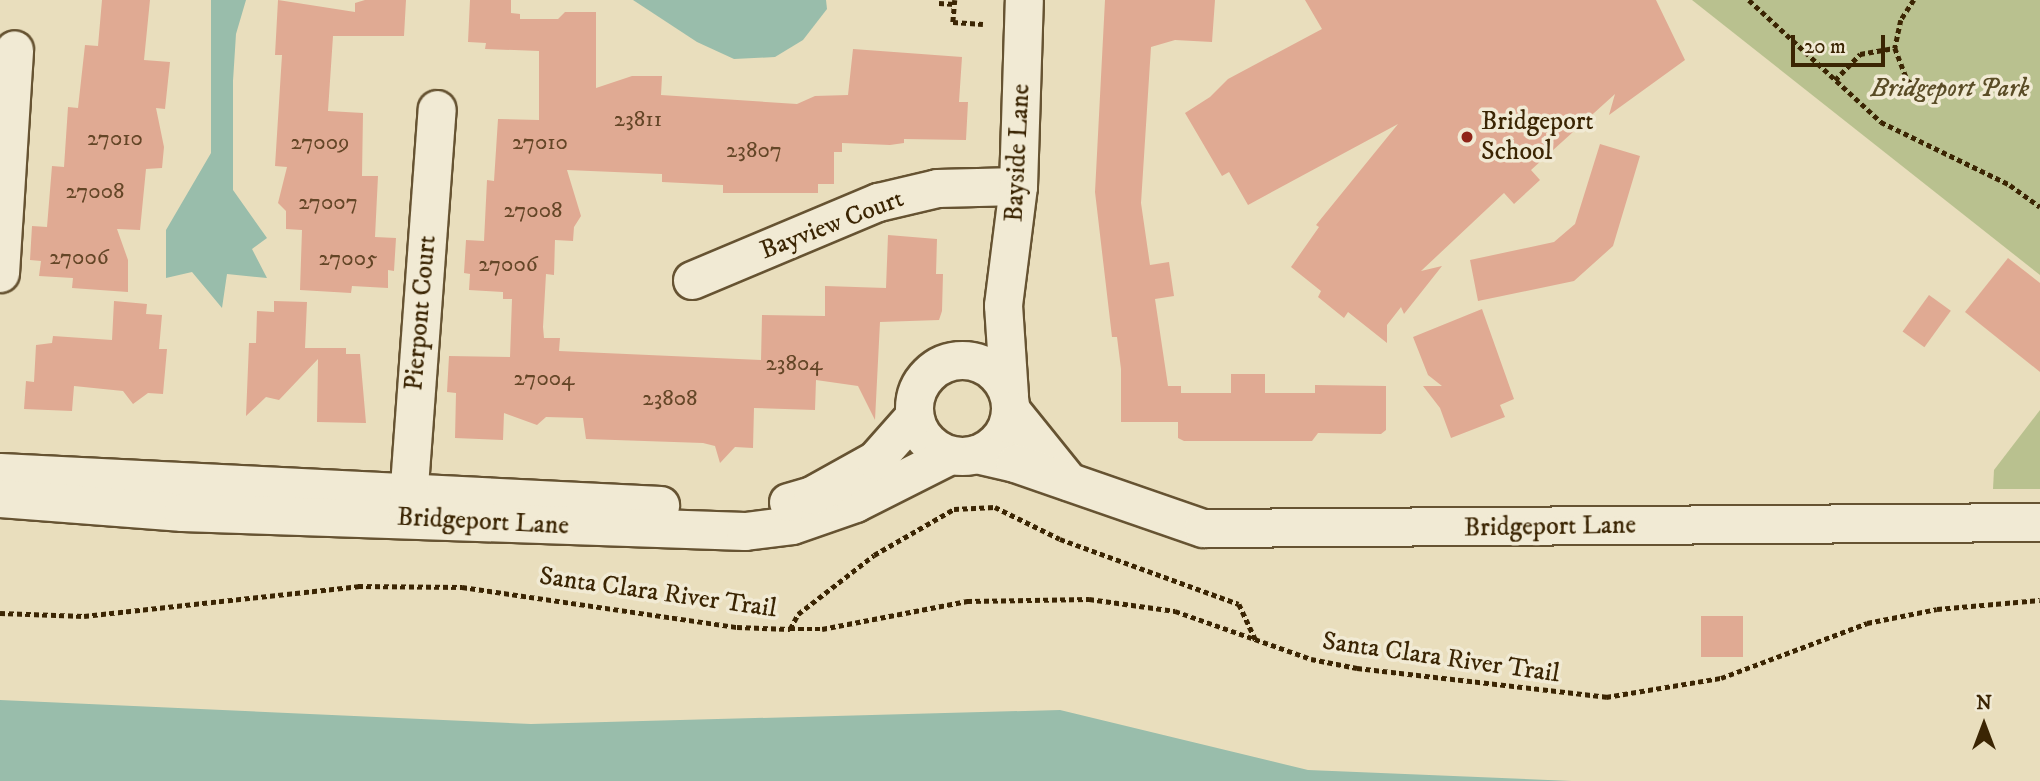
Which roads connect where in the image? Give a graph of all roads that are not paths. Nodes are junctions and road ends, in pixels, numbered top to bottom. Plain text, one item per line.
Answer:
1 (1024, 0) edge
2 (14, 50) dead end
3 (437, 109) dead end
4 (1018, 186) junction
5 (0, 273) edge
6 (692, 280) dead end
7 (1003, 305) junction
8 (949, 361) junction
9 (1010, 403) junction
10 (914, 416) junction
11 (963, 455) junction
12 (0, 472) edge
13 (1068, 481) junction
14 (0, 498) edge
15 (407, 504) junction
16 (2040, 522) edge

1 - 4 street, Bayside Lane
2 - 5 street
3 - 15 street, Pierpont Court
4 - 6 street, Bayview Court
4 - 7 street, Bayside Lane
7 - 8 street
7 - 9 street, Bayside Lane
8 - 9 street
8 - 10 street
9 - 11 street
9 - 13 street
10 - 11 street
10 - 15 street, Bridgeport Lane
11 - 13 street, Bridgeport Lane
11 - 15 street, Bridgeport Lane
12 - 15 street, Bridgeport Lane
13 - 16 street, Bridgeport Lane
14 - 15 street, Bridgeport Lane

